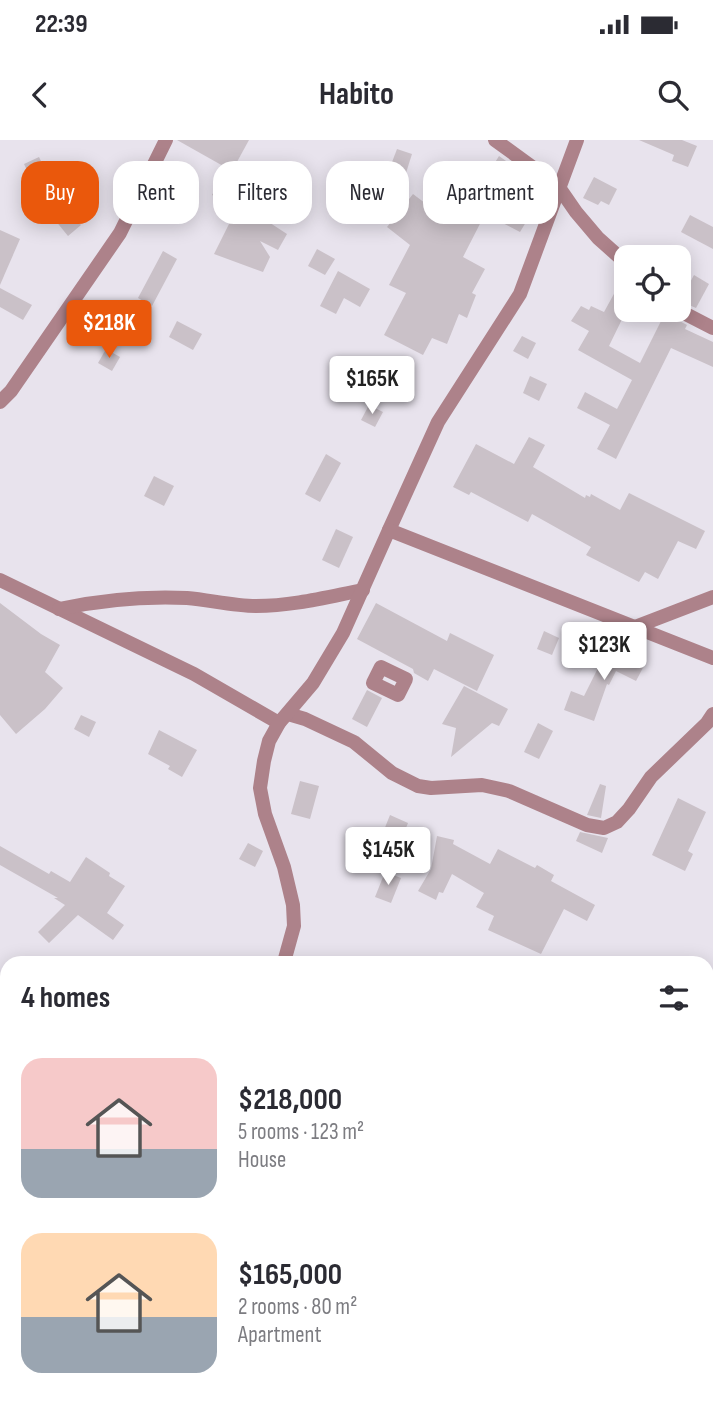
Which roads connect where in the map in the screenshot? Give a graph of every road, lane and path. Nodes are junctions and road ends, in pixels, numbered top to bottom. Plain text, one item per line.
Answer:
1 (166, 140) edge
2 (495, 140) edge
3 (576, 140) edge
4 (524, 161) edge
5 (558, 186) joint
6 (545, 224) edge
7 (614, 251) edge
8 (691, 317) edge
9 (713, 328) edge
10 (0, 402) edge
11 (389, 530) junction
12 (0, 580) edge
13 (363, 590) junction
14 (713, 597) edge
15 (59, 609) junction
16 (635, 627) junction
17 (713, 658) edge
18 (713, 714) edge
19 (283, 718) junction
20 (286, 956) edge

1 - 10 street
2 - 4 street
3 - 5 street
5 - 7 street
6 - 11 street
8 - 9 street
11 - 13 street
11 - 16 street
12 - 15 street
13 - 15 street
13 - 19 street
14 - 16 street
15 - 19 street
16 - 17 street
18 - 19 street
19 - 20 street

